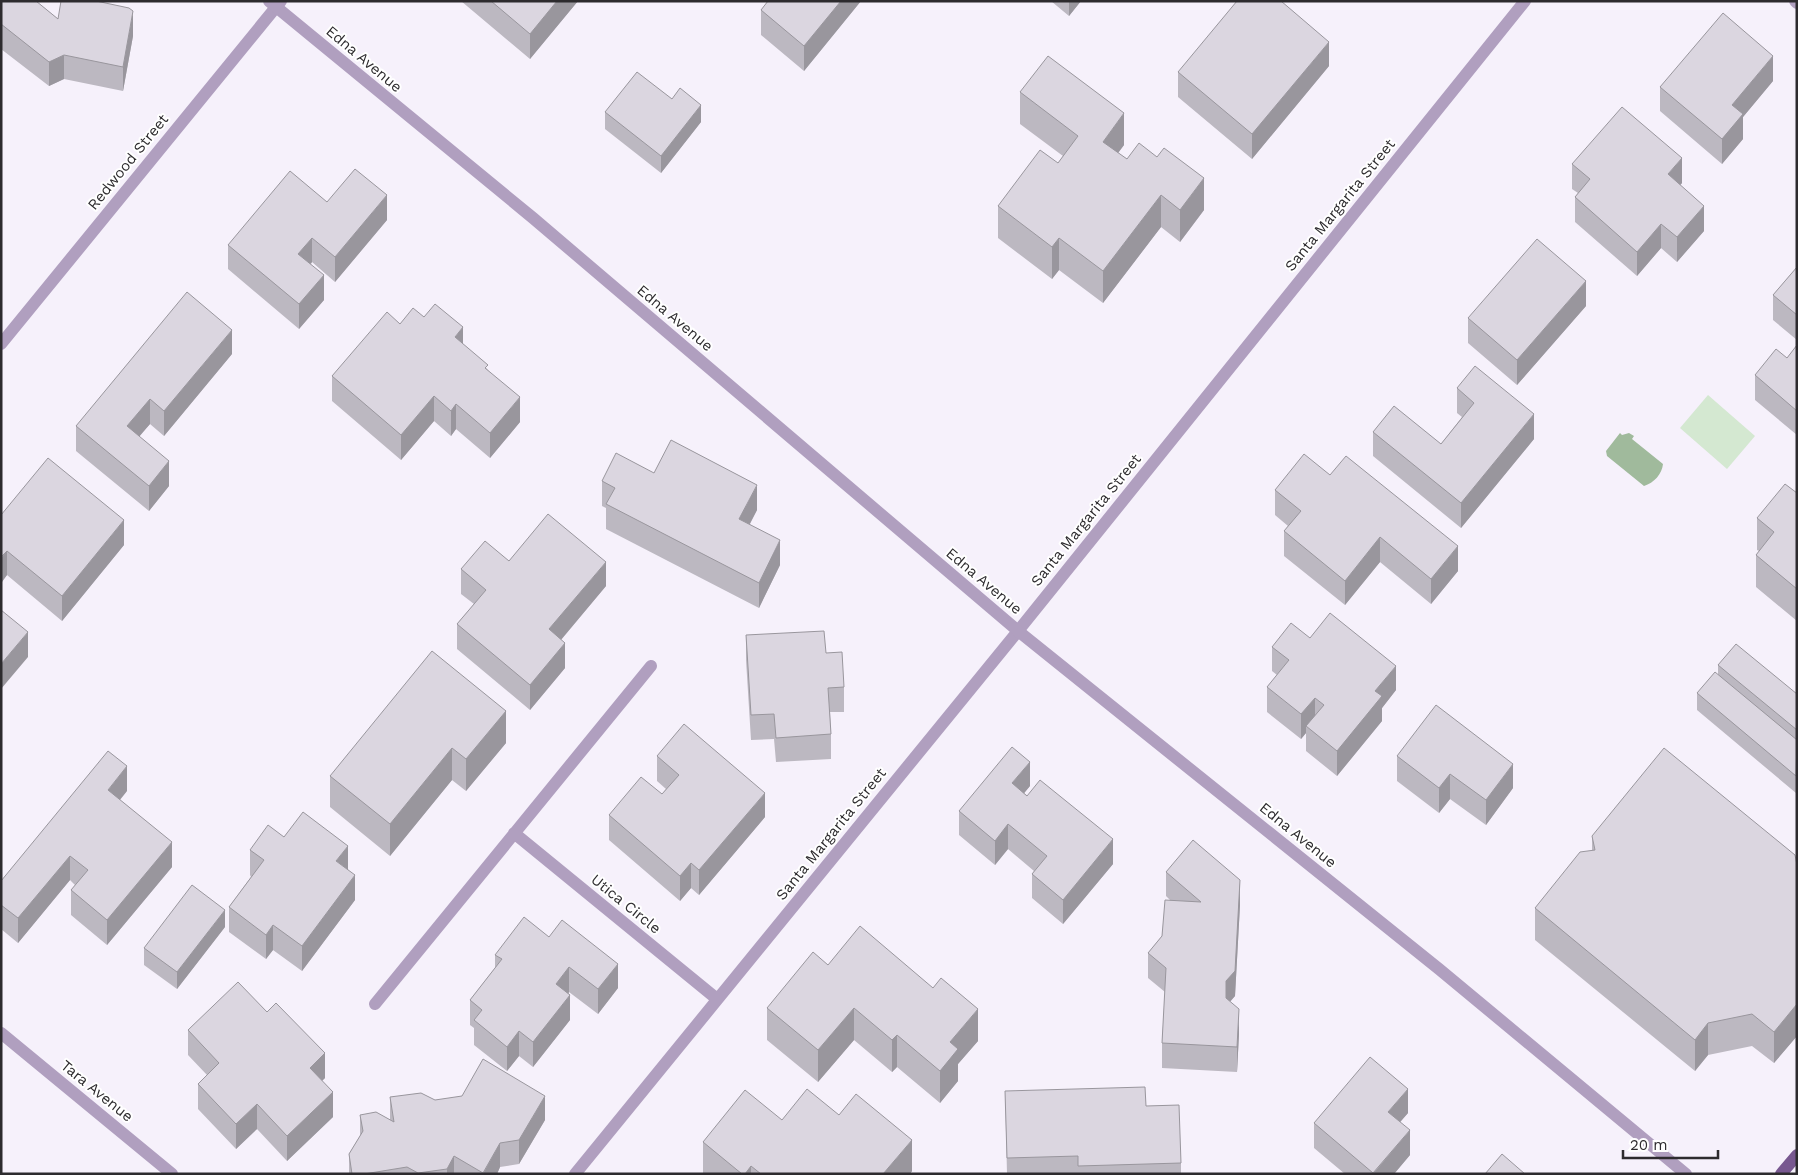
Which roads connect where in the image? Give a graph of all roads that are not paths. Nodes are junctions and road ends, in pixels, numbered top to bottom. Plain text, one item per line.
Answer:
1 (1525, 1) edge
2 (275, 3) edge
3 (1, 344) edge
4 (1018, 631) junction
5 (651, 666) dead end
6 (514, 833) junction
7 (717, 999) junction
8 (376, 1004) dead end
9 (1, 1033) edge
10 (1797, 1155) edge
11 (172, 1174) edge
12 (575, 1174) edge
13 (1686, 1174) edge
14 (1781, 1174) edge

1 - 4 street, Santa Margarita Street
2 - 3 street, Redwood Street
2 - 4 street, Edna Avenue
4 - 7 street, Santa Margarita Street
4 - 13 street, Edna Avenue
5 - 6 street
6 - 7 street, Utica Circle
6 - 8 street
7 - 12 street, Santa Margarita Street
9 - 11 street, Tara Avenue
10 - 14 main road

